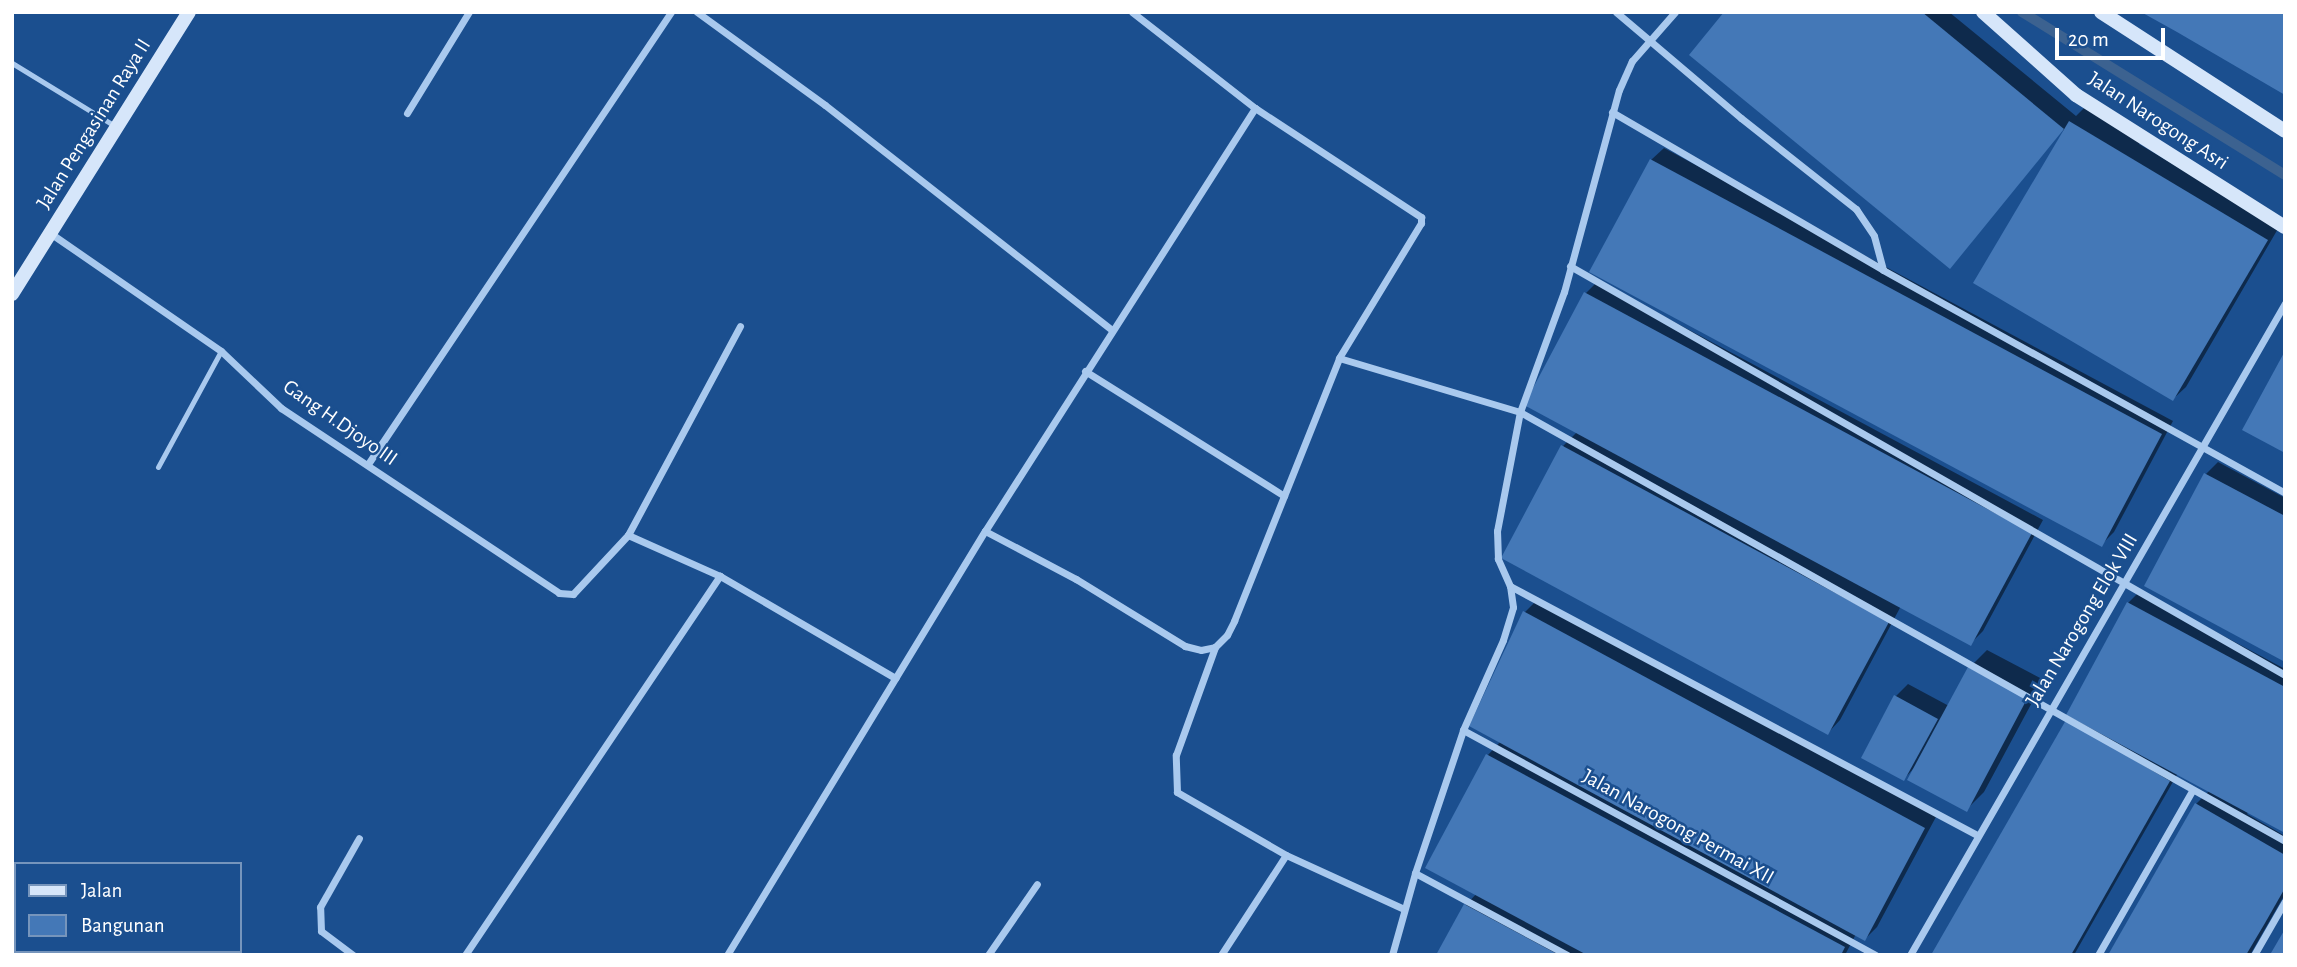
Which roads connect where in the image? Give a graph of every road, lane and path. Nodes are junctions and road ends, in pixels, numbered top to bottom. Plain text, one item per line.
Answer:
1 (189, 12) edge
2 (469, 12) edge
3 (671, 12) edge
4 (697, 12) edge
5 (1132, 12) edge
6 (1616, 12) edge
7 (1675, 12) edge
8 (1983, 12) edge
9 (2101, 12) edge
10 (1648, 41) junction
11 (12, 63) edge
12 (1255, 108) junction
13 (1612, 112) junction
14 (407, 113) dead end
15 (118, 128) junction
16 (2285, 131) edge
17 (2285, 227) edge
18 (50, 233) junction
19 (1570, 266) junction
20 (1883, 270) junction
21 (12, 294) edge
22 (2285, 303) edge
23 (740, 326) dead end
24 (1111, 329) junction
25 (221, 351) junction
26 (1339, 358) junction
27 (1085, 371) junction
28 (1520, 412) junction
29 (2202, 446) junction
30 (368, 464) junction
31 (159, 467) dead end
32 (2285, 493) edge
33 (1284, 496) junction
34 (985, 531) junction
35 (628, 535) junction
36 (720, 576) junction
37 (2125, 582) junction
38 (1510, 586) junction
39 (1215, 647) junction
40 (2285, 675) edge
41 (895, 678) junction
42 (2050, 708) junction
43 (1463, 730) junction
44 (2192, 790) junction
45 (1977, 835) junction
46 (359, 838) dead end
47 (2285, 841) edge
48 (1286, 855) junction
49 (1415, 873) junction
50 (1037, 884) dead end
51 (2285, 901) edge
52 (1404, 909) junction
53 (353, 955) edge
54 (465, 955) edge
55 (727, 955) edge
56 (988, 955) edge
57 (1221, 955) edge
58 (1392, 955) edge
59 (1567, 955) edge
60 (1876, 955) edge
61 (1910, 955) edge
62 (2098, 955) edge
63 (2254, 955) edge

1 - 15 street, Jalan Pengasinan Raya II
2 - 14 street
3 - 30 street
4 - 24 street
5 - 12 street
6 - 10 street
7 - 10 street
8 - 17 street, Jalan Narogong Asri
9 - 16 street
10 - 13 street
10 - 20 street
11 - 15 lane
12 - 24 street
12 - 26 street
13 - 19 street
13 - 20 street
15 - 18 street, Jalan Pengasinan Raya II
18 - 21 street, Jalan Pengasinan Raya II
18 - 25 street, Gang H.Djoyo III
19 - 28 street
19 - 37 street
20 - 29 street
22 - 29 street, Jalan Narogong Elok VIII
23 - 35 street
24 - 27 street
25 - 30 street, Gang H.Djoyo III
25 - 31 lane
26 - 28 street
26 - 33 street
27 - 33 street
27 - 34 street
28 - 38 street
28 - 42 street
29 - 32 street
29 - 37 street, Jalan Narogong Elok VIII
30 - 35 street, Gang H.Djoyo III
33 - 39 street
34 - 39 street
34 - 41 street
35 - 36 street
36 - 41 street
36 - 54 street
37 - 40 street
37 - 42 street, Jalan Narogong Elok VIII
38 - 43 street
38 - 45 street
39 - 48 street
41 - 55 street
42 - 44 street
42 - 45 street, Jalan Narogong Elok VIII
43 - 49 street
43 - 60 street, Jalan Narogong Permai XII
44 - 47 street
44 - 62 street
45 - 61 street, Jalan Narogong Elok VIII
46 - 53 street
48 - 52 street
48 - 57 street
49 - 52 street
49 - 59 street
50 - 56 street
51 - 63 street
52 - 58 street

